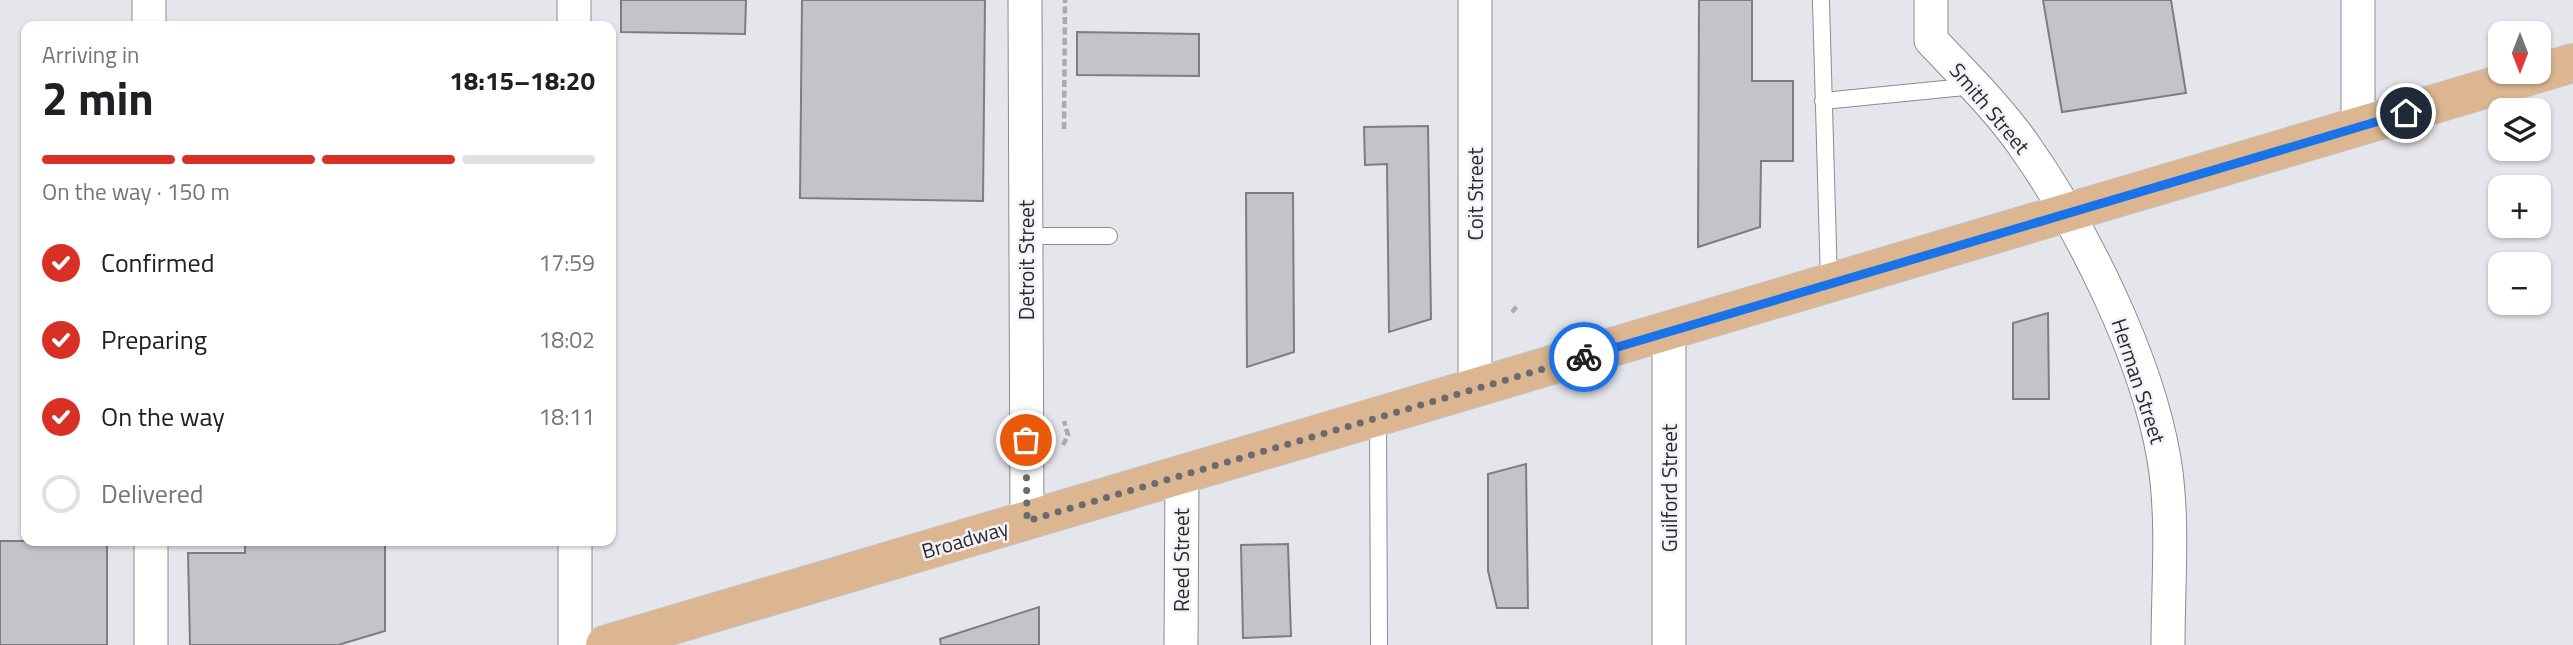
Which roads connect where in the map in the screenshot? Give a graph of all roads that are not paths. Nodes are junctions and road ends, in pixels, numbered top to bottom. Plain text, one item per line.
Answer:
1 (149, 0) edge
2 (574, 0) edge
3 (1025, 0) edge
4 (1475, 0) edge
5 (1931, 0) edge
6 (2358, 0) edge
7 (1821, 2) dead end
8 (149, 21) edge
9 (574, 21) edge
10 (2573, 63) edge
11 (1975, 86) junction
12 (1824, 101) junction
13 (2358, 127) junction
14 (2065, 214) junction
15 (1026, 236) junction
16 (1109, 236) dead end
17 (1829, 284) junction
18 (1669, 332) junction
19 (1475, 389) junction
20 (1378, 418) junction
21 (1182, 475) junction
22 (1027, 521) junction
23 (151, 546) edge
24 (575, 546) edge
25 (651, 638) edge
26 (151, 645) edge
27 (575, 645) edge
28 (605, 645) edge
29 (1181, 645) edge
30 (1379, 645) edge
31 (1669, 645) edge
32 (2168, 645) edge

1 - 8 street
2 - 9 street
3 - 15 street, Detroit Street
4 - 19 street, Coit Street
5 - 11 street, Smith Street
6 - 13 street
7 - 12 lane
10 - 13 main road, Broadway
11 - 12 lane
11 - 14 street, Smith Street
12 - 17 lane
13 - 14 main road, Broadway
14 - 17 main road, Broadway
14 - 32 street, Herman Street
15 - 16 lane
15 - 22 street, Detroit Street
17 - 18 main road, Broadway
18 - 19 main road, Broadway
18 - 31 street, Guilford Street
19 - 20 main road, Broadway
20 - 21 main road, Broadway
20 - 30 lane
21 - 22 main road, Broadway
21 - 29 street, Reed Street
22 - 25 main road, Broadway
23 - 26 street
24 - 27 street
25 - 28 main road, Broadway

